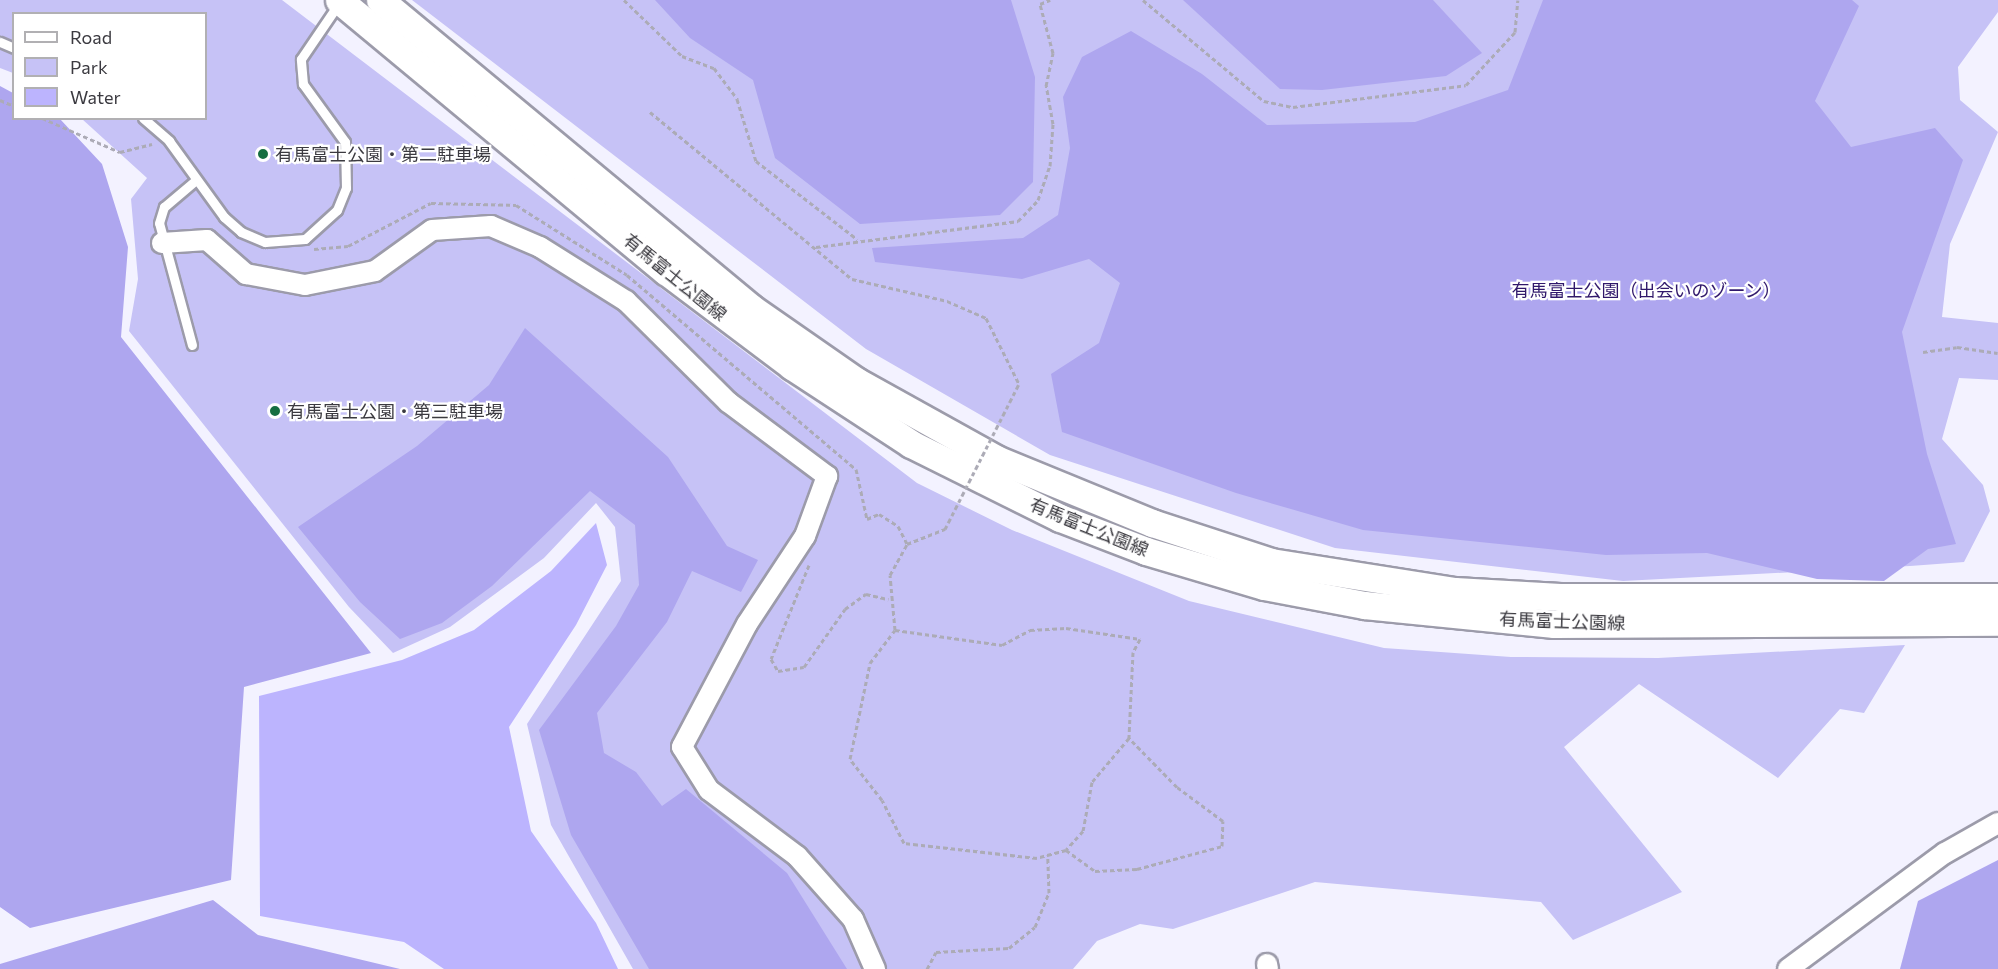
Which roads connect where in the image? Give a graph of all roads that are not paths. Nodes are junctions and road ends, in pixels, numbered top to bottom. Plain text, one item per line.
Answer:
1 (339, 1) edge
2 (384, 2) edge
3 (145, 120) edge
4 (196, 180) junction
5 (162, 243) junction
6 (192, 345) dead end
7 (1998, 597) edge
8 (1998, 622) edge
9 (1998, 823) edge
10 (875, 969) edge
11 (1788, 969) edge

1 - 4 lane
1 - 8 main road, 有馬富士公園線
2 - 7 main road, 有馬富士公園線
3 - 4 lane
4 - 5 lane
5 - 6 lane
5 - 10 street
9 - 11 street

